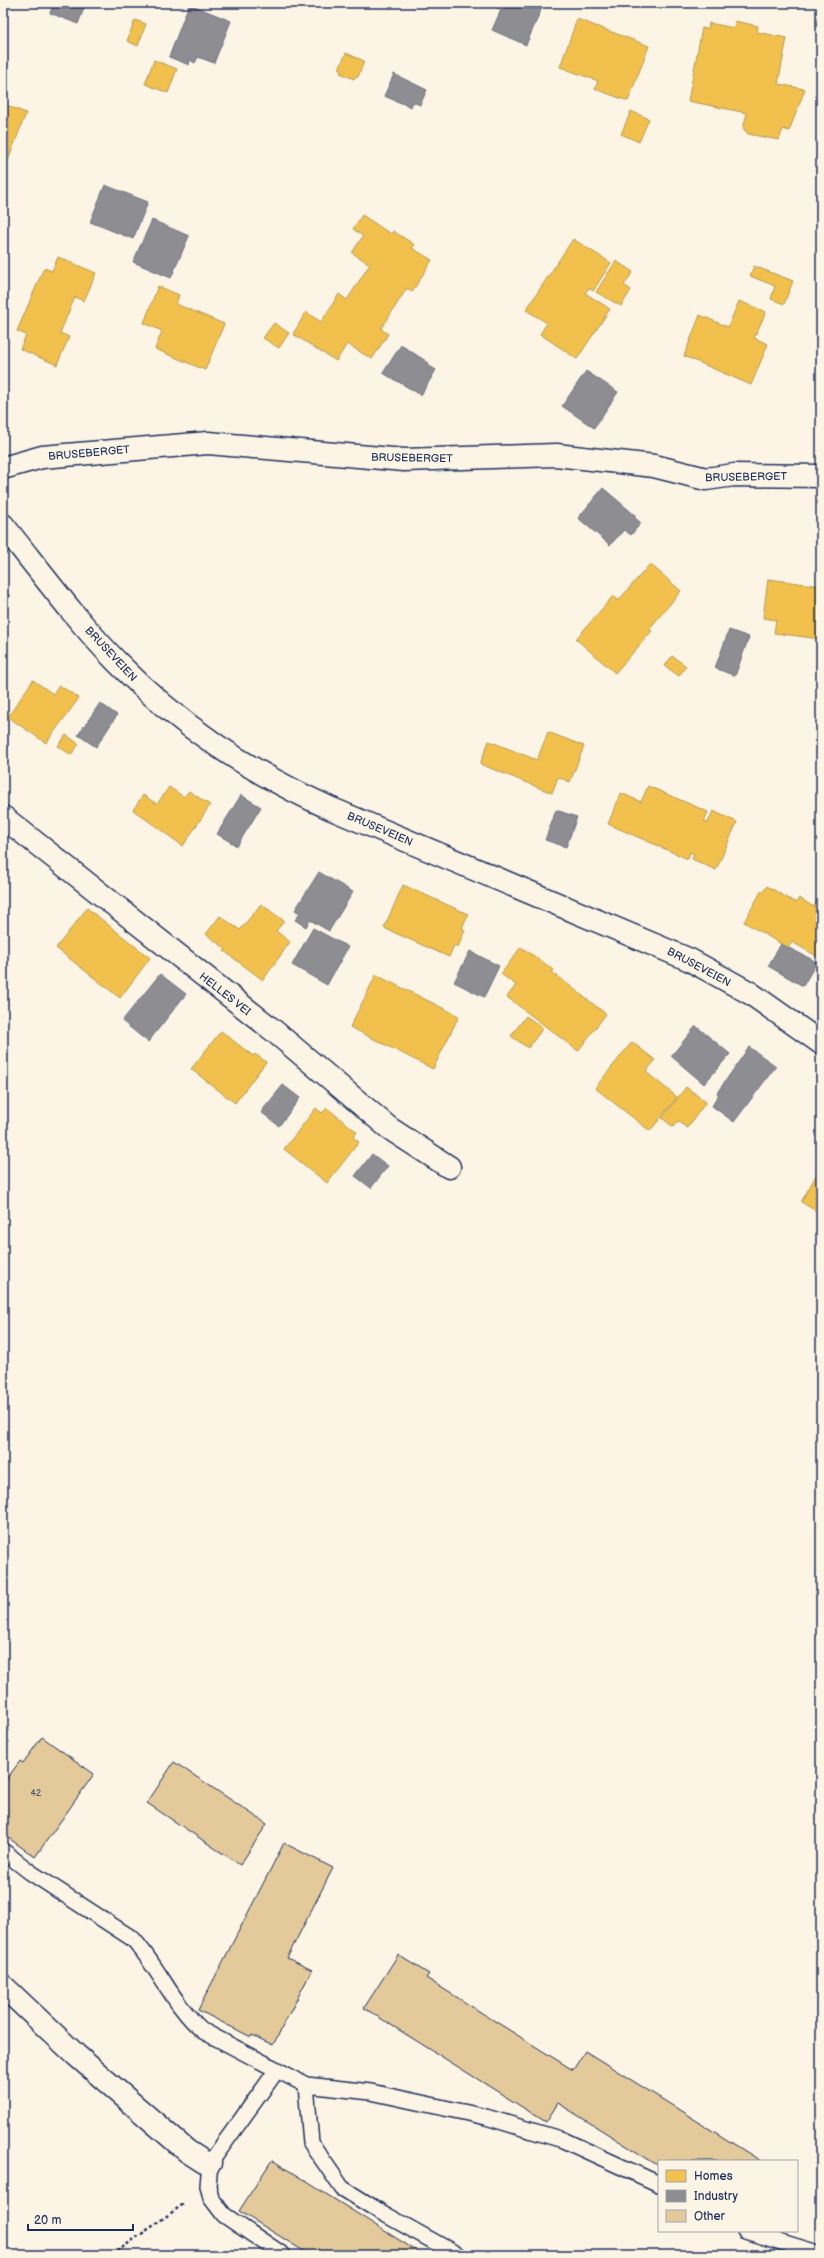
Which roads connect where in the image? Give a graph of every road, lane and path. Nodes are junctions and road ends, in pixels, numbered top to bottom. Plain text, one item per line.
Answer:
1 (3, 468) edge
2 (821, 476) edge
3 (3, 525) edge
4 (3, 817) edge
5 (821, 1043) edge
6 (449, 1168) dead end
7 (3, 1851) edge
8 (3, 1986) edge
9 (277, 2070) junction
10 (306, 2085) junction
11 (210, 2162) junction
12 (658, 2184) edge
13 (208, 2186) junction
14 (748, 2232) edge
15 (821, 2254) edge
16 (112, 2255) edge
17 (283, 2255) edge
18 (458, 2255) edge

1 - 2 street, BRUSEBERGET
3 - 5 street, BRUSEVEIEN
4 - 6 street, HELLES VEI
7 - 9 lane
8 - 11 street
9 - 10 lane
9 - 11 lane
10 - 12 lane
10 - 18 lane
11 - 13 lane
13 - 16 path
13 - 17 lane
14 - 15 lane

